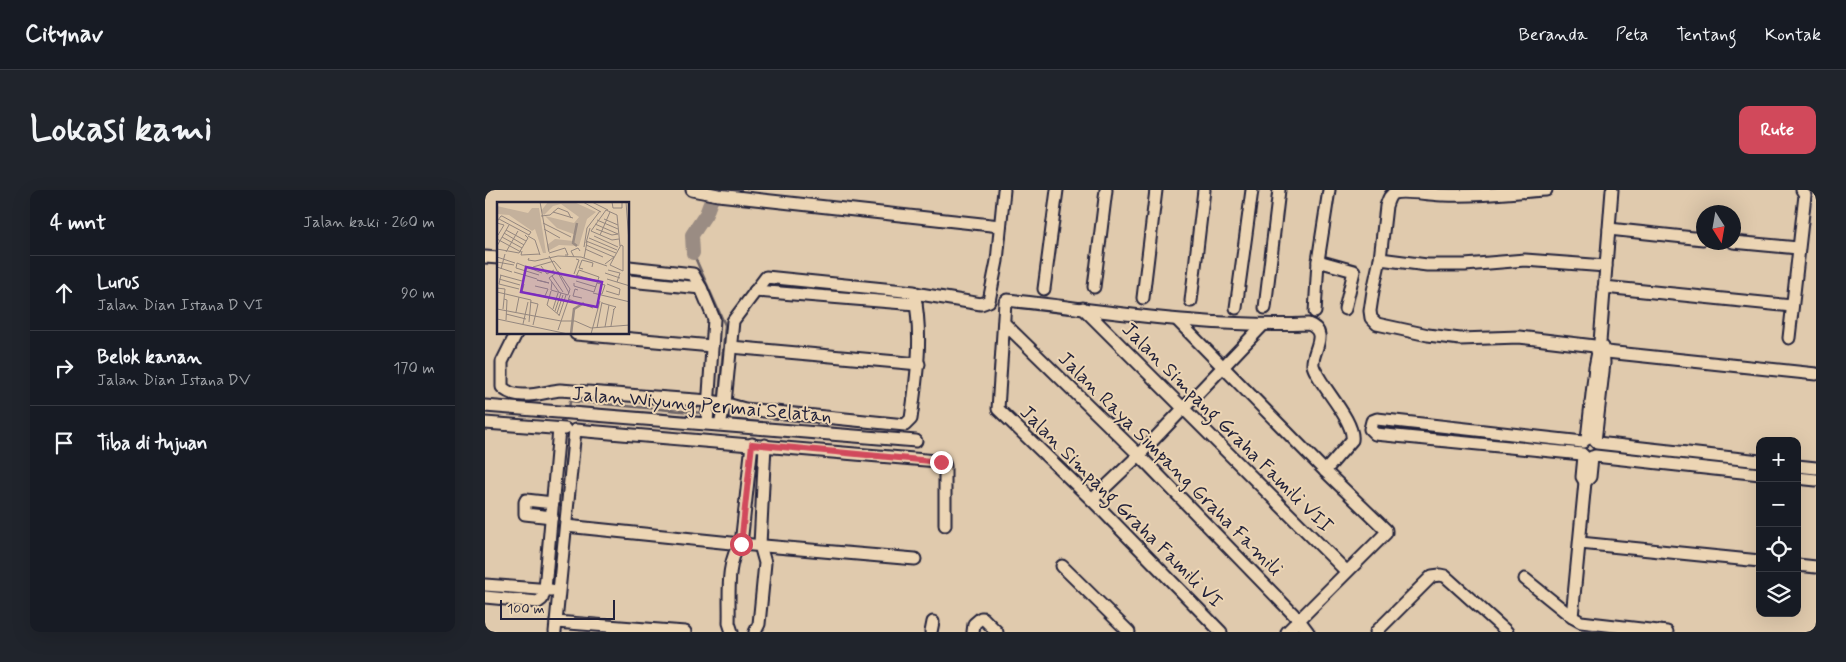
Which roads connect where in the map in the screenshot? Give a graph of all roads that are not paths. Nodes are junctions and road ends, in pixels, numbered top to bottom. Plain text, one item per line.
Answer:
1 (1004, 190) edge
2 (1057, 190) edge
3 (1106, 190) edge
4 (1156, 190) edge
5 (1204, 190) edge
6 (1252, 190) edge
7 (1279, 190) edge
8 (1329, 190) edge
9 (1546, 190) edge
10 (1612, 190) edge
11 (1802, 190) edge
12 (703, 192) edge
13 (1000, 226) junction
14 (1609, 229) junction
15 (1696, 238) edge
16 (1741, 243) edge
17 (1798, 248) junction
18 (1380, 259) junction
19 (1318, 261) junction
20 (1606, 266) junction
21 (630, 267) edge
22 (630, 281) edge
23 (1604, 286) junction
24 (1093, 287) dead end
25 (701, 288) junction
26 (1044, 289) dead end
27 (913, 296) junction
28 (1143, 298) dead end
29 (1191, 301) dead end
30 (1792, 306) junction
31 (1083, 308) junction
32 (1236, 308) dead end
33 (1265, 308) dead end
34 (1345, 309) dead end
35 (1315, 312) dead end
36 (1178, 321) junction
37 (1004, 323) junction
38 (1263, 326) junction
39 (516, 335) edge
40 (587, 335) edge
41 (1789, 338) dead end
42 (712, 346) junction
43 (731, 347) junction
44 (1600, 348) junction
45 (919, 364) junction
46 (1223, 366) junction
47 (1816, 374) edge
48 (716, 403) junction
49 (485, 406) edge
50 (1183, 409) junction
51 (708, 421) junction
52 (485, 422) edge
53 (720, 424) junction
54 (762, 428) junction
55 (566, 429) junction
56 (916, 441) dead end
57 (1591, 441) junction
58 (759, 445) junction
59 (1139, 455) junction
60 (1588, 456) junction
61 (1756, 462) edge
62 (1801, 466) edge
63 (1816, 468) edge
64 (1325, 471) junction
65 (1756, 474) edge
66 (1801, 478) edge
67 (1816, 480) edge
68 (1092, 500) junction
69 (553, 502) junction
70 (552, 517) junction
71 (945, 525) dead end
72 (565, 526) junction
73 (1580, 543) junction
74 (741, 544) junction
75 (760, 544) junction
76 (915, 559) dead end
77 (1756, 561) edge
78 (1801, 565) edge
79 (1063, 566) dead end
80 (1816, 566) edge
81 (1346, 571) junction
82 (1525, 579) dead end
83 (485, 585) edge
84 (552, 590) junction
85 (485, 597) edge
86 (1572, 617) junction
87 (1299, 620) junction
88 (555, 627) edge
89 (685, 632) edge
90 (732, 632) edge
91 (755, 632) edge
92 (973, 632) edge
93 (997, 632) edge
94 (1129, 632) edge
95 (1221, 632) edge
96 (1287, 632) edge
97 (1308, 632) edge
98 (1376, 632) edge
99 (1507, 632) edge
100 (1667, 632) edge

1 - 13 street
2 - 26 street
3 - 24 street
4 - 28 street
5 - 29 street
6 - 32 street
7 - 33 street
8 - 19 street
9 - 18 street
10 - 14 street
11 - 17 street
12 - 13 street
13 - 27 street
14 - 15 street
14 - 20 street
16 - 17 street
17 - 30 street
18 - 20 street
18 - 44 street
19 - 34 street
19 - 35 street
20 - 23 street
21 - 25 street
22 - 25 street
23 - 30 street
23 - 44 street
25 - 42 street
27 - 43 street
27 - 45 street
30 - 41 street
31 - 36 street
31 - 37 street
31 - 50 street, Jalan Simpang Graha Famili VII
36 - 38 street
36 - 46 street
37 - 59 street, Jalan Raya Simpang Graha Famili
37 - 68 street, Jalan Simpang Graha Famili VI
38 - 46 street
38 - 64 street
39 - 48 street
40 - 42 street
42 - 48 street
43 - 45 street
43 - 48 street
44 - 47 street
44 - 57 street
45 - 48 street
46 - 50 street
46 - 64 street
48 - 51 street
48 - 53 street
49 - 51 street, Jalan Wiyung Permai Selatan
50 - 59 street
50 - 81 street, Jalan Simpang Graha Famili VII
51 - 53 street, Jalan Wiyung Permai Selatan
52 - 55 street
53 - 54 street, Jalan Wiyung Permai Selatan
54 - 56 street, Jalan Wiyung Permai Selatan
54 - 58 street
55 - 58 street
55 - 69 street
55 - 72 street
57 - 60 street
57 - 60 street
57 - 60 street
57 - 61 street
58 - 71 street
58 - 74 street
58 - 75 street
59 - 68 street
59 - 87 street, Jalan Raya Simpang Graha Famili
60 - 65 street
60 - 73 street
62 - 63 street
64 - 81 street
66 - 67 street
68 - 95 street, Jalan Simpang Graha Famili VI
69 - 70 street
69 - 70 street
70 - 84 street
72 - 74 street
72 - 84 street
73 - 77 street
73 - 86 street
74 - 75 street
74 - 90 street
75 - 76 street
75 - 91 street
78 - 80 street
79 - 94 street
81 - 87 street
82 - 86 street
83 - 84 street
84 - 85 street
84 - 88 street
86 - 100 street
87 - 96 street
87 - 97 street, Jalan Raya Simpang Graha Famili
88 - 89 street
92 - 93 street
98 - 99 street

